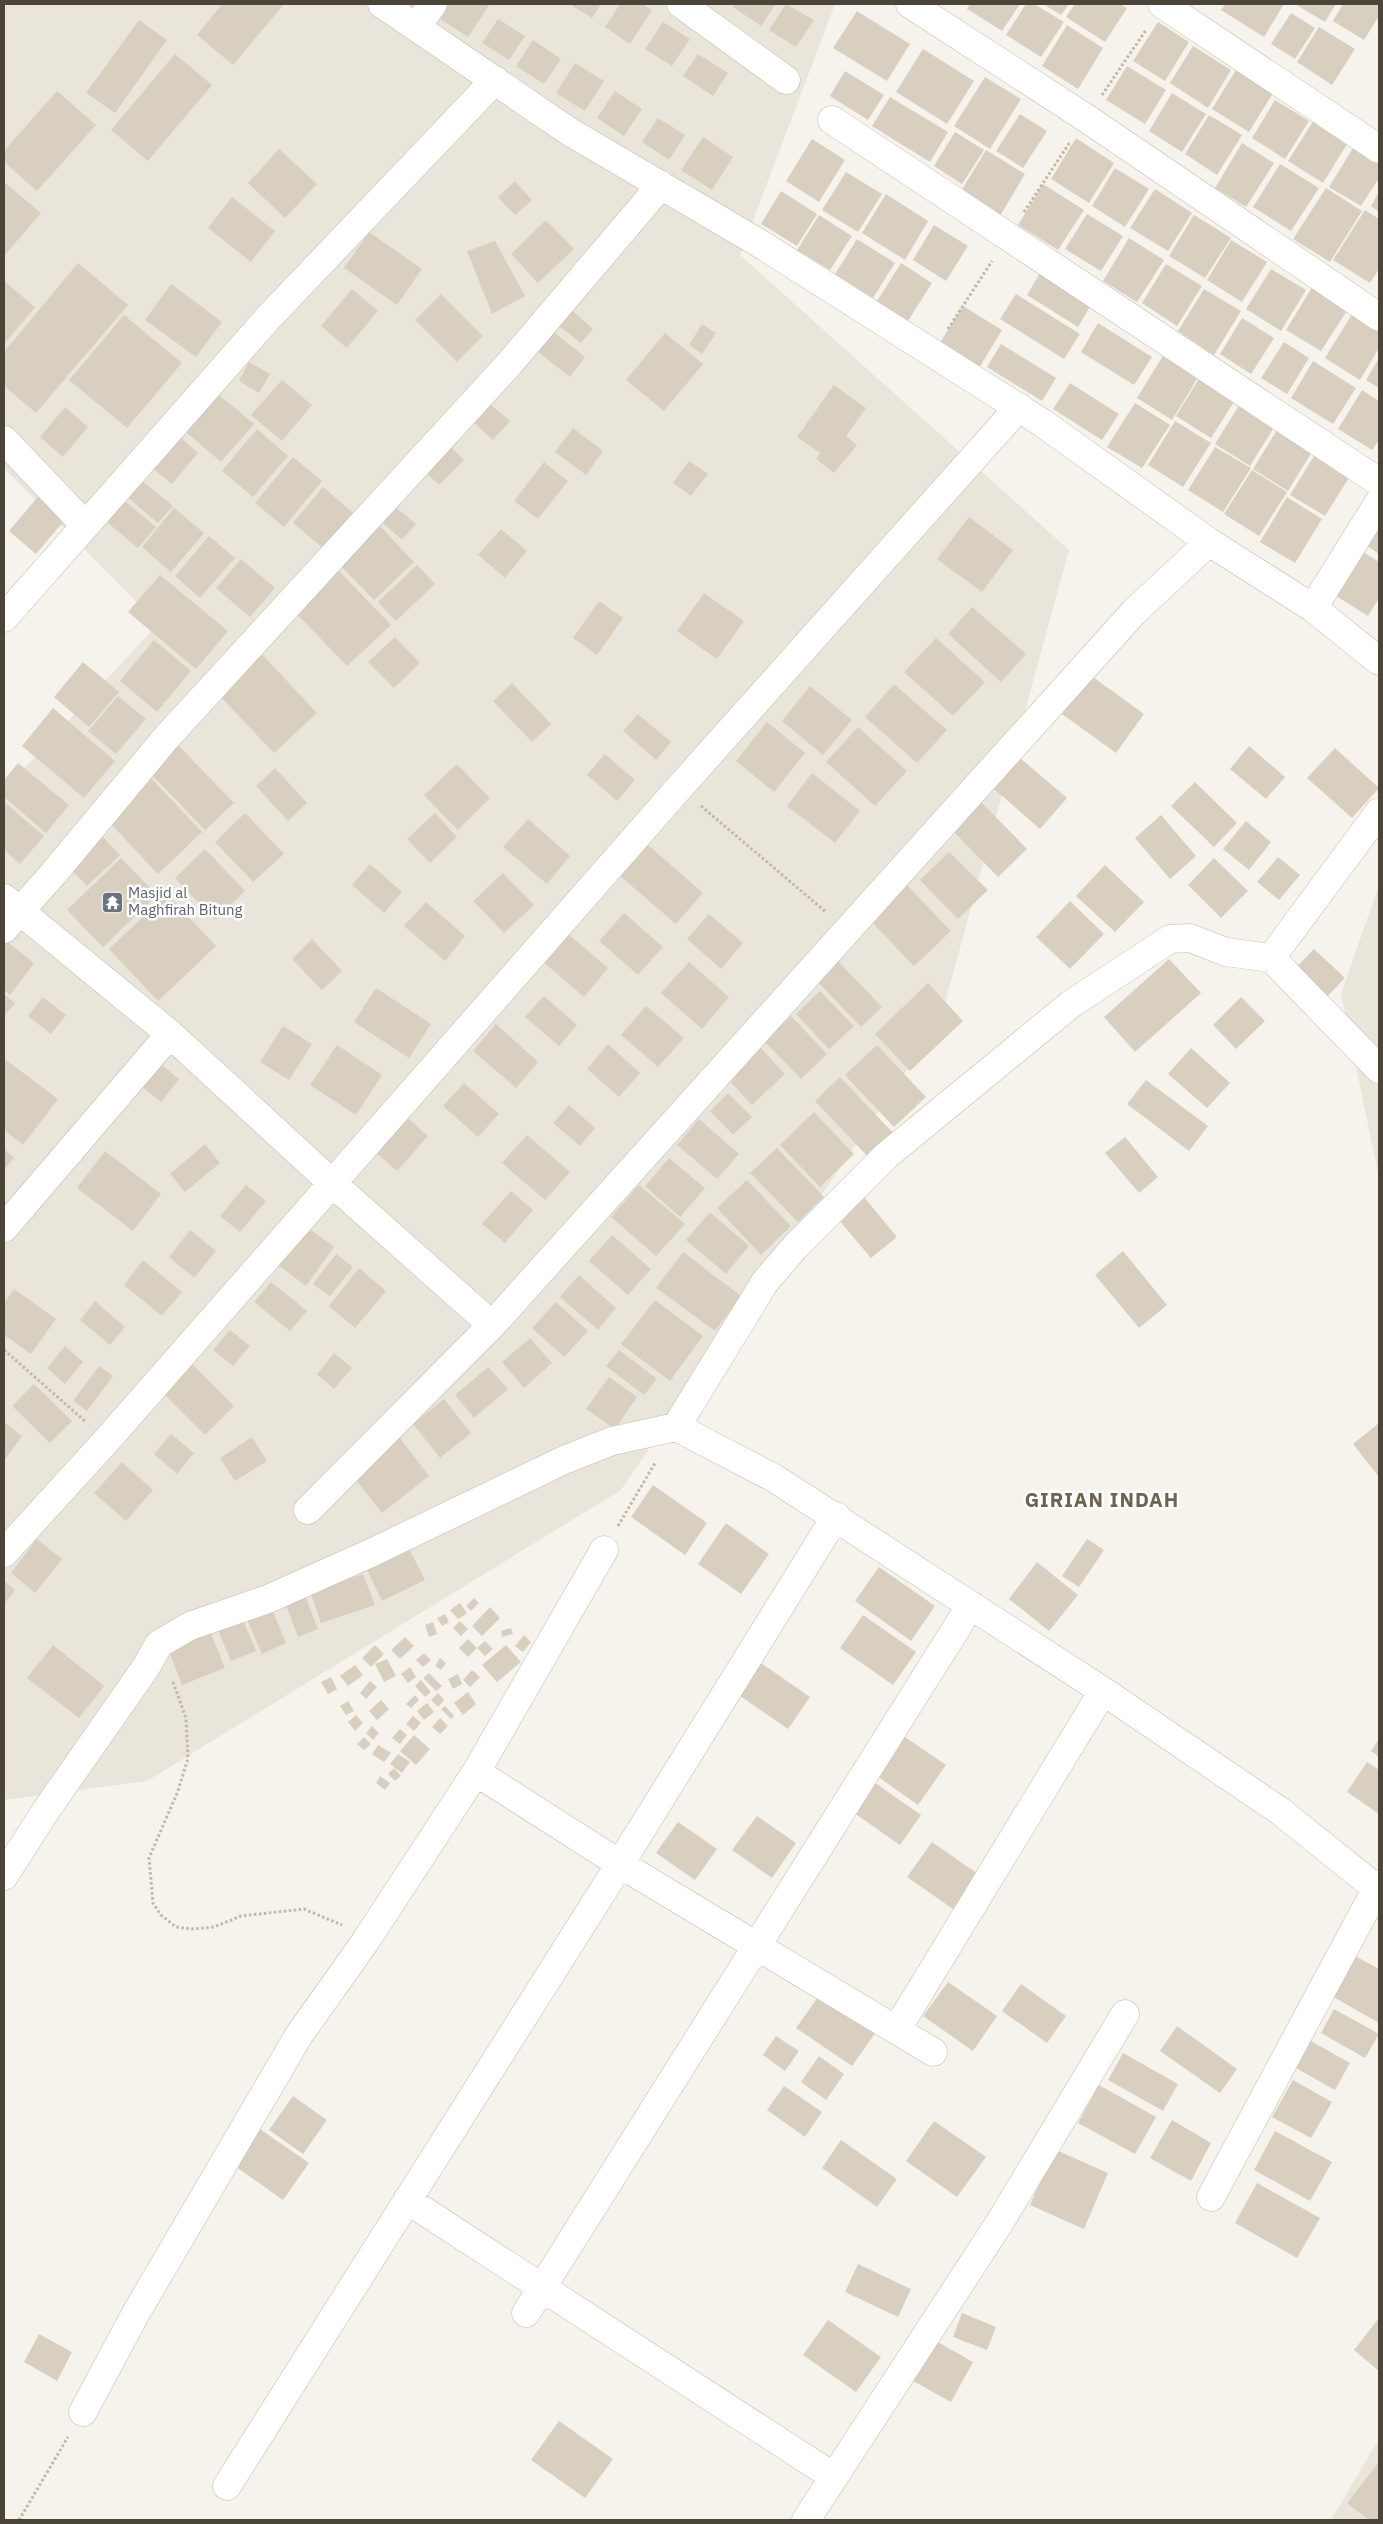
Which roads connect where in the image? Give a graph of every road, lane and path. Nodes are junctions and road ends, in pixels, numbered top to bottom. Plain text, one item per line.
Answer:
1 (382, 4) edge
2 (433, 4) edge
3 (681, 4) edge
4 (910, 4) edge
5 (1163, 4) edge
6 (416, 27) junction
7 (495, 80) junction
8 (786, 80) dead end
9 (1086, 118) junction
10 (832, 120) dead end
11 (1379, 149) edge
12 (661, 185) junction
13 (1007, 237) junction
14 (1379, 317) edge
15 (933, 351) junction
16 (1018, 407) junction
17 (4, 440) edge
18 (1379, 482) edge
19 (1379, 502) edge
20 (85, 525) junction
21 (1209, 542) junction
22 (1313, 608) junction
23 (4, 618) edge
24 (1379, 661) edge
25 (679, 788) junction
26 (1379, 812) edge
27 (9, 913) edge
28 (848, 930) junction
29 (1271, 958) junction
30 (170, 1034) junction
31 (1379, 1069) edge
32 (332, 1183) junction
33 (4, 1228) edge
34 (492, 1325) junction
35 (4, 1350) edge
36 (676, 1428) junction
37 (107, 1440) junction
38 (308, 1510) dead end
39 (836, 1516) junction
40 (604, 1550) joint
41 (4, 1553) edge
42 (970, 1605) junction
43 (159, 1644) junction
44 (1104, 1691) junction
45 (476, 1772) junction
46 (620, 1864) junction
47 (4, 1876) edge
48 (1377, 1886) edge
49 (365, 1942) junction
50 (756, 1947) junction
51 (1125, 2014) dead end
52 (897, 2029) junction
53 (933, 2052) dead end
54 (1210, 2197) dead end
55 (408, 2200) junction
56 (541, 2289) junction
57 (526, 2313) dead end
58 (83, 2412) joint
59 (834, 2477) junction
60 (228, 2486) dead end
61 (19, 2520) edge
62 (806, 2520) edge

1 - 6 street
2 - 6 street
3 - 8 street
4 - 9 street
5 - 9 path
5 - 11 street
6 - 7 street
7 - 12 street
7 - 20 street
9 - 13 path
9 - 14 street
10 - 13 street
12 - 15 street
12 - 27 street
13 - 15 path
13 - 18 street
15 - 16 street
16 - 21 street
16 - 25 street
17 - 20 street
19 - 22 street
20 - 23 street
21 - 22 street
21 - 28 street
22 - 24 street
25 - 28 path
25 - 32 street
26 - 29 street
27 - 30 street
28 - 34 street
29 - 31 street
29 - 36 street
30 - 32 street
30 - 33 street
32 - 34 street
32 - 37 street
34 - 38 street
35 - 37 path
36 - 39 street
36 - 40 path
36 - 43 street
37 - 41 street
39 - 42 street
39 - 46 street
40 - 45 street
42 - 44 street
42 - 50 street
43 - 47 street
43 - 49 path
44 - 48 street
44 - 52 street
45 - 46 street
45 - 49 street
46 - 50 street
46 - 55 street
48 - 54 street
49 - 58 street
50 - 52 street
50 - 56 street
51 - 59 street
52 - 53 street
55 - 56 street
55 - 60 street
56 - 57 street
56 - 59 street
58 - 61 path
59 - 62 street

